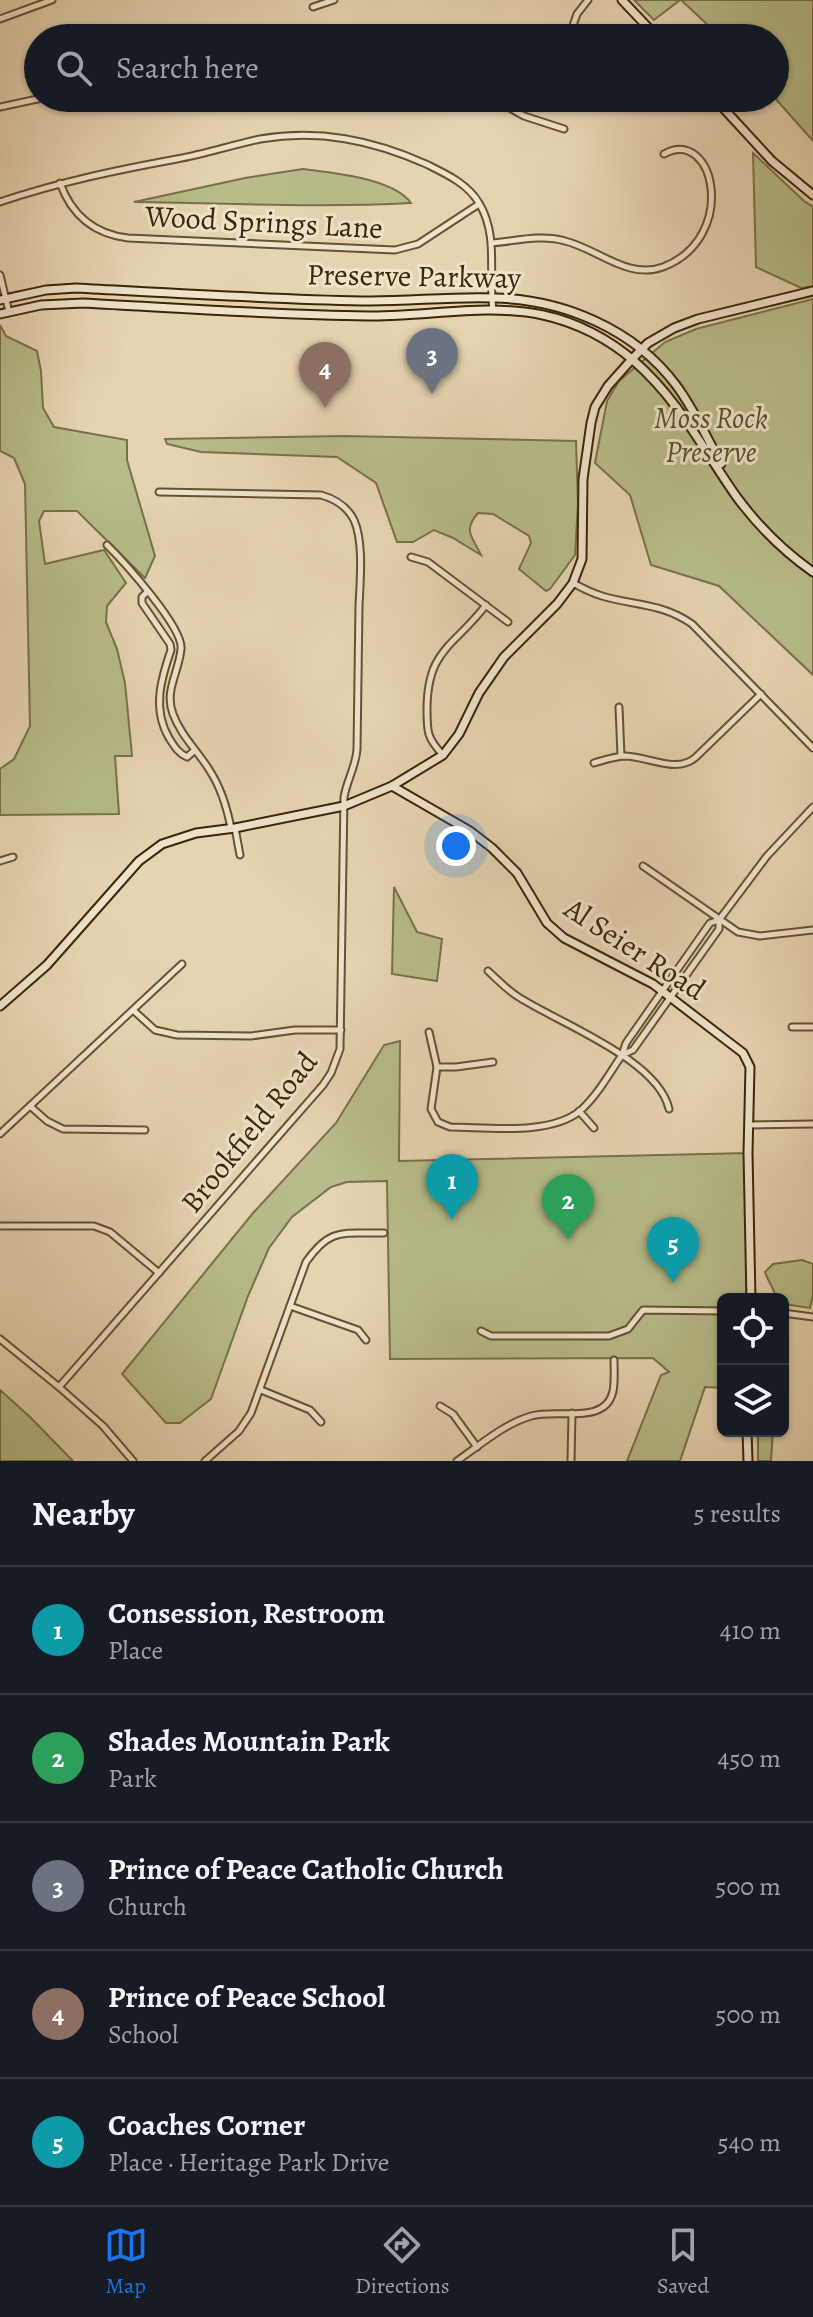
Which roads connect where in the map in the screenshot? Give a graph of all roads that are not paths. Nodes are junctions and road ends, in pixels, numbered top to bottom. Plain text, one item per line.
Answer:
1 (52, 0) edge
2 (334, 0) edge
3 (588, 0) edge
4 (622, 0) edge
5 (313, 7) dead end
6 (0, 19) edge
7 (574, 24) edge
8 (645, 24) edge
9 (24, 102) edge
10 (0, 107) edge
11 (517, 112) edge
12 (727, 112) edge
13 (564, 129) dead end
14 (664, 154) dead end
15 (60, 183) junction
16 (813, 195) edge
17 (0, 202) edge
18 (479, 204) junction
19 (492, 243) junction
20 (0, 275) edge
21 (813, 291) edge
22 (4, 298) edge
23 (491, 298) junction
24 (493, 310) junction
25 (9, 312) junction
26 (0, 314) edge
27 (641, 350) junction
28 (632, 359) junction
29 (159, 492) dead end
30 (736, 495) junction
31 (107, 545) dead end
32 (411, 557) dead end
33 (813, 572) edge
34 (573, 583) junction
35 (147, 592) junction
36 (486, 605) junction
37 (508, 622) dead end
38 (761, 694) junction
39 (619, 707) dead end
40 (813, 748) edge
41 (195, 750) junction
42 (443, 755) junction
43 (621, 756) junction
44 (594, 763) dead end
45 (392, 786) junction
46 (344, 806) junction
47 (813, 807) edge
48 (233, 828) junction
49 (240, 855) dead end
50 (13, 857) dead end
51 (0, 861) edge
52 (643, 866) dead end
53 (719, 920) junction
54 (813, 930) edge
55 (689, 953) junction
56 (697, 960) junction
57 (182, 964) dead end
58 (488, 971) dead end
59 (663, 990) junction
60 (671, 997) junction
61 (0, 1006) edge
62 (133, 1010) junction
63 (640, 1024) junction
64 (792, 1027) dead end
65 (813, 1027) edge
66 (648, 1029) junction
67 (341, 1030) junction
68 (429, 1032) dead end
69 (622, 1055) junction
70 (493, 1062) dead end
71 (437, 1067) junction
72 (30, 1106) junction
73 (669, 1109) dead end
74 (579, 1111) junction
75 (813, 1124) edge
76 (749, 1125) junction
77 (594, 1128) dead end
78 (145, 1130) dead end
79 (0, 1134) edge
80 (0, 1226) edge
81 (384, 1233) dead end
82 (159, 1273) junction
83 (751, 1293) edge
84 (290, 1306) junction
85 (717, 1311) edge
86 (789, 1314) edge
87 (813, 1317) edge
88 (481, 1331) dead end
89 (0, 1339) edge
90 (366, 1340) dead end
91 (614, 1360) dead end
92 (59, 1387) junction
93 (261, 1390) junction
94 (440, 1406) dead end
95 (572, 1413) junction
96 (321, 1422) dead end
97 (747, 1437) edge
98 (477, 1447) junction
99 (133, 1461) edge
100 (205, 1461) edge
101 (457, 1461) edge
102 (571, 1461) edge
103 (748, 1461) edge

1 - 6 street
2 - 5 street
3 - 7 street
4 - 8 street
9 - 10 street
11 - 13 street
12 - 16 street
14 - 19 street
15 - 17 street
15 - 18 street
15 - 18 street, Wood Springs Lane
18 - 19 street
19 - 23 street
20 - 22 street
21 - 27 street
22 - 23 street, Preserve Parkway
22 - 25 street
23 - 24 street
23 - 27 street, Preserve Parkway
24 - 25 street, Preserve Parkway
24 - 28 street, Preserve Parkway
25 - 26 street, Preserve Parkway
27 - 28 street
27 - 30 street, Preserve Parkway
28 - 30 street, Preserve Parkway
28 - 34 street
29 - 46 street, Brookfield Road
30 - 33 street, Preserve Parkway
31 - 35 street
32 - 36 street
34 - 38 street
34 - 42 street
35 - 41 street
35 - 41 street
36 - 37 street
36 - 42 street
38 - 40 street
38 - 43 street
39 - 43 street
41 - 48 street
42 - 45 street
43 - 44 street
45 - 46 street
45 - 59 street, Al Seier Road
46 - 48 street
46 - 67 street, Brookfield Road
47 - 53 street
48 - 49 street
48 - 61 street
50 - 51 street
52 - 53 street
53 - 54 street
53 - 55 street
53 - 56 street
55 - 56 street
55 - 59 street
56 - 60 street
57 - 62 street
58 - 69 street
59 - 60 street, Al Seier Road
59 - 63 street
60 - 66 street
60 - 76 street, Al Seier Road
62 - 67 street
62 - 72 street
63 - 66 street
63 - 69 street
64 - 65 street
66 - 69 street
67 - 82 street, Brookfield Road
68 - 71 street
69 - 73 street
69 - 74 street
70 - 71 street
71 - 74 street
72 - 78 street
72 - 79 street
74 - 77 street
75 - 76 street
76 - 83 street, Al Seier Road
80 - 82 street
81 - 84 street
82 - 92 street, Brookfield Road
84 - 90 street
84 - 93 street
85 - 88 street
86 - 87 street
89 - 92 street
91 - 95 street
92 - 99 street
93 - 96 street
93 - 100 street
94 - 98 street
95 - 98 street
95 - 102 street
97 - 103 street
98 - 101 street

